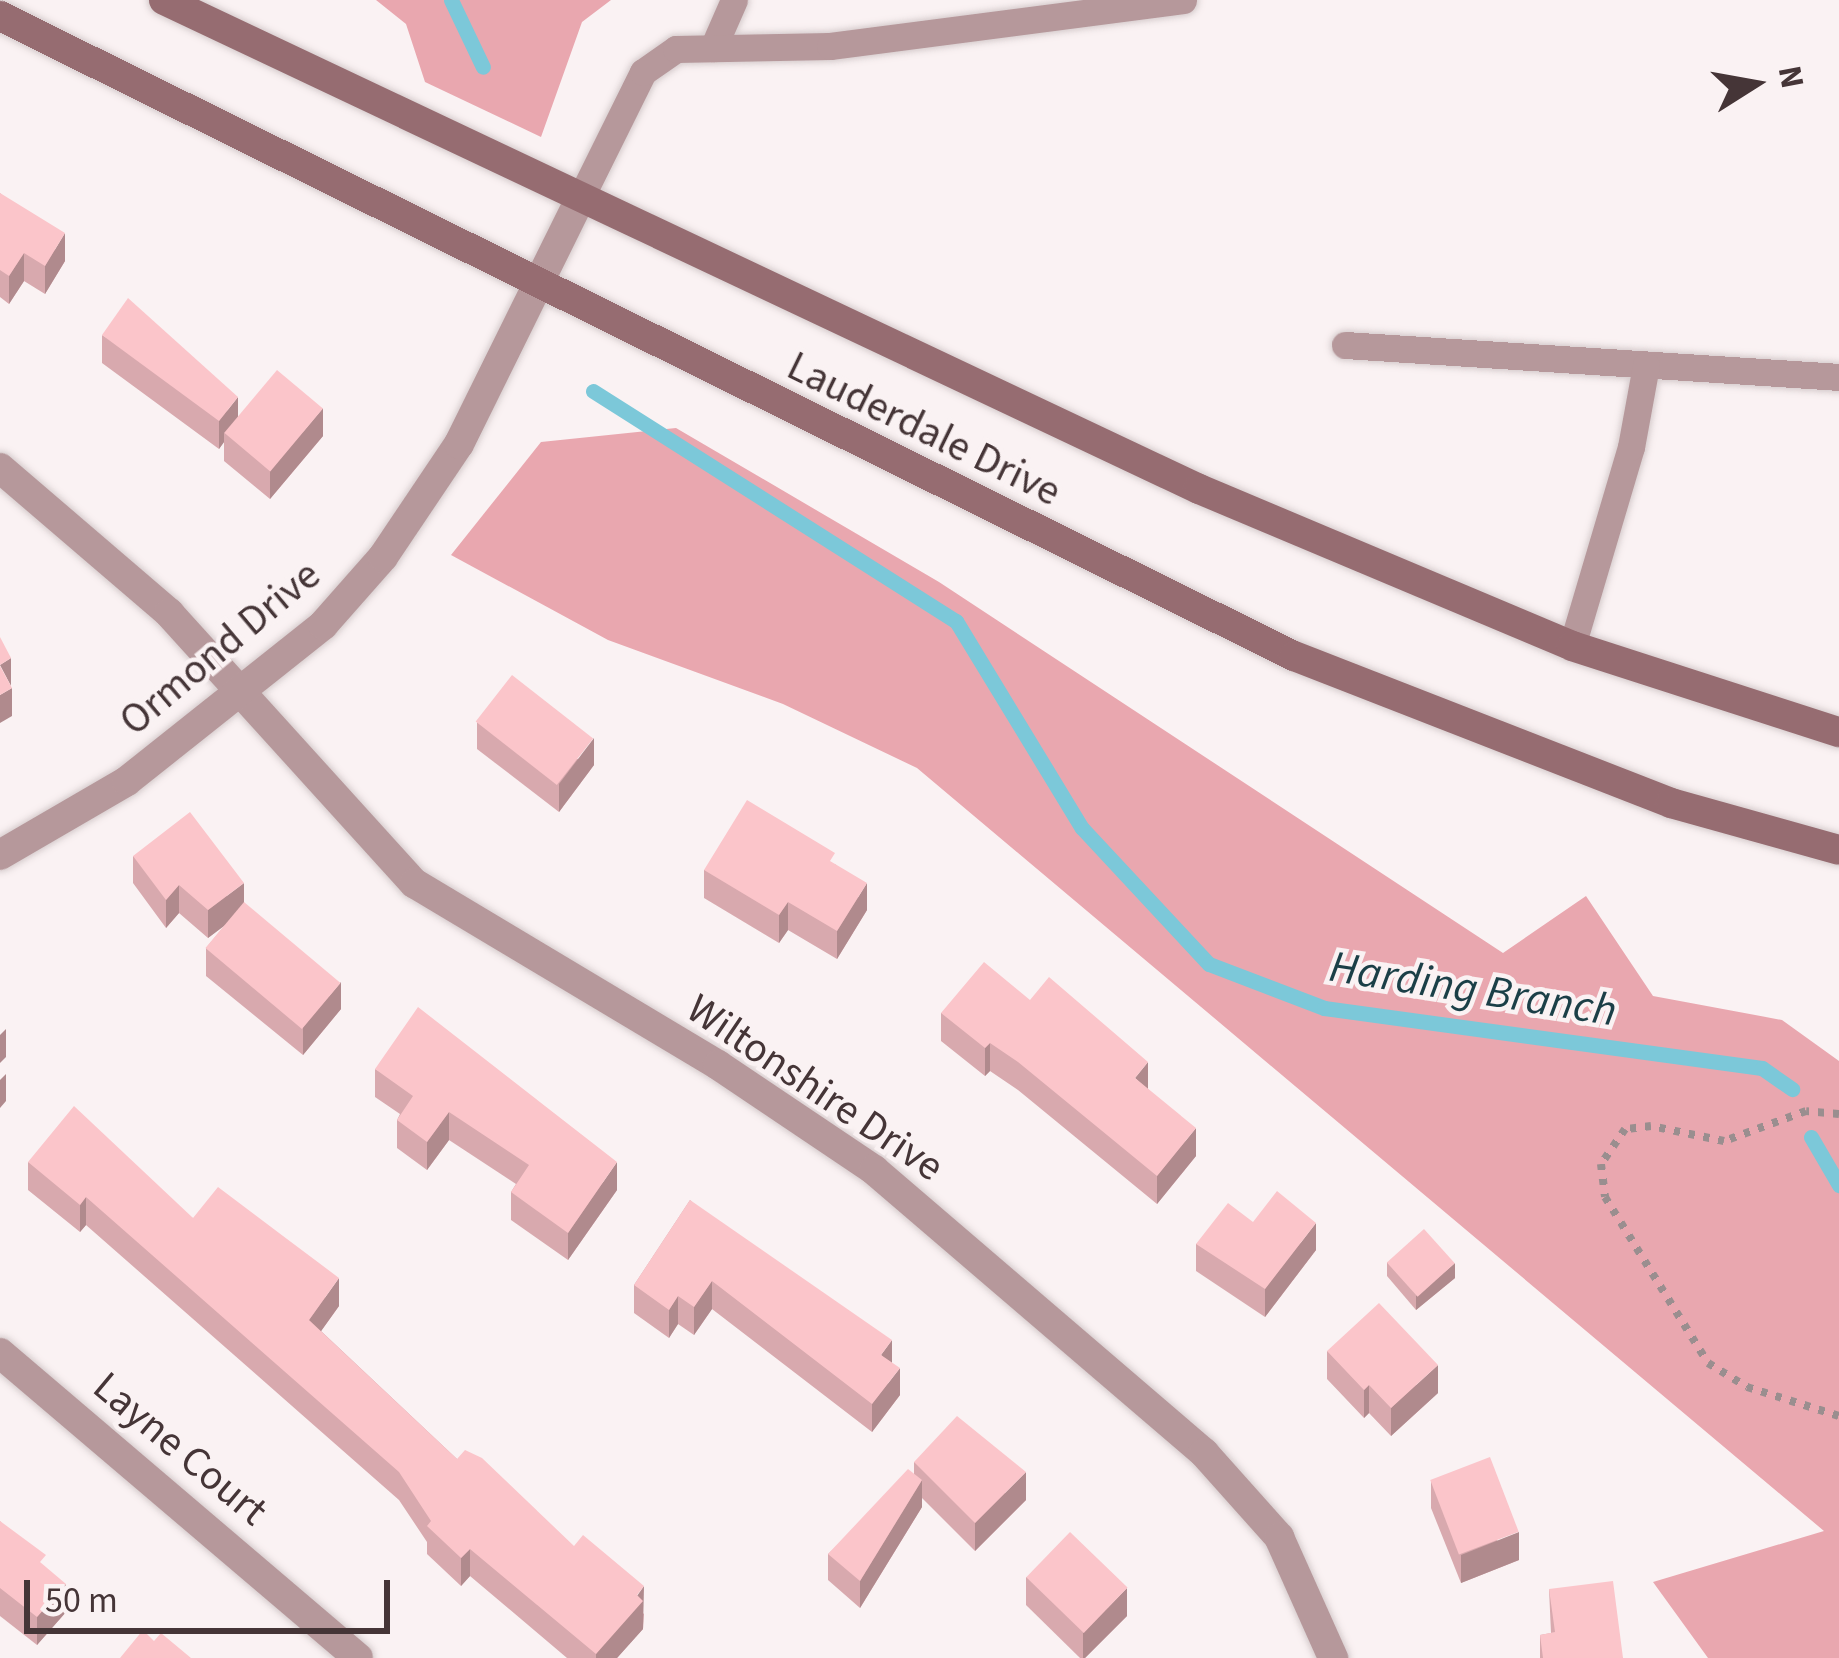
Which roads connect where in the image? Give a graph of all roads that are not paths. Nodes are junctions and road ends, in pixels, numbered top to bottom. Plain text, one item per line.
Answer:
1 (164, 0) edge
2 (734, 0) edge
3 (1183, 0) edge
4 (0, 16) edge
5 (713, 48) junction
6 (579, 201) junction
7 (537, 286) junction
8 (1345, 345) dead end
9 (1646, 365) junction
10 (1839, 376) edge
11 (0, 468) edge
12 (1572, 646) junction
13 (240, 695) junction
14 (1839, 732) edge
15 (1839, 850) edge
16 (0, 855) edge
17 (0, 1353) edge
18 (358, 1658) edge
19 (1334, 1658) edge

1 - 6 main road, Lauderdale Drive
2 - 5 lane
3 - 5 lane
4 - 7 main road, Lauderdale Drive
5 - 6 lane
6 - 7 street, Ormond Drive
6 - 12 main road, Lauderdale Drive
7 - 13 street, Ormond Drive
7 - 15 main road, Lauderdale Drive
8 - 9 lane
9 - 10 lane
9 - 12 lane
11 - 13 street, Wiltonshire Drive
12 - 14 main road, Lauderdale Drive
13 - 16 street, Ormond Drive
13 - 19 street, Wiltonshire Drive
17 - 18 street, Layne Court

